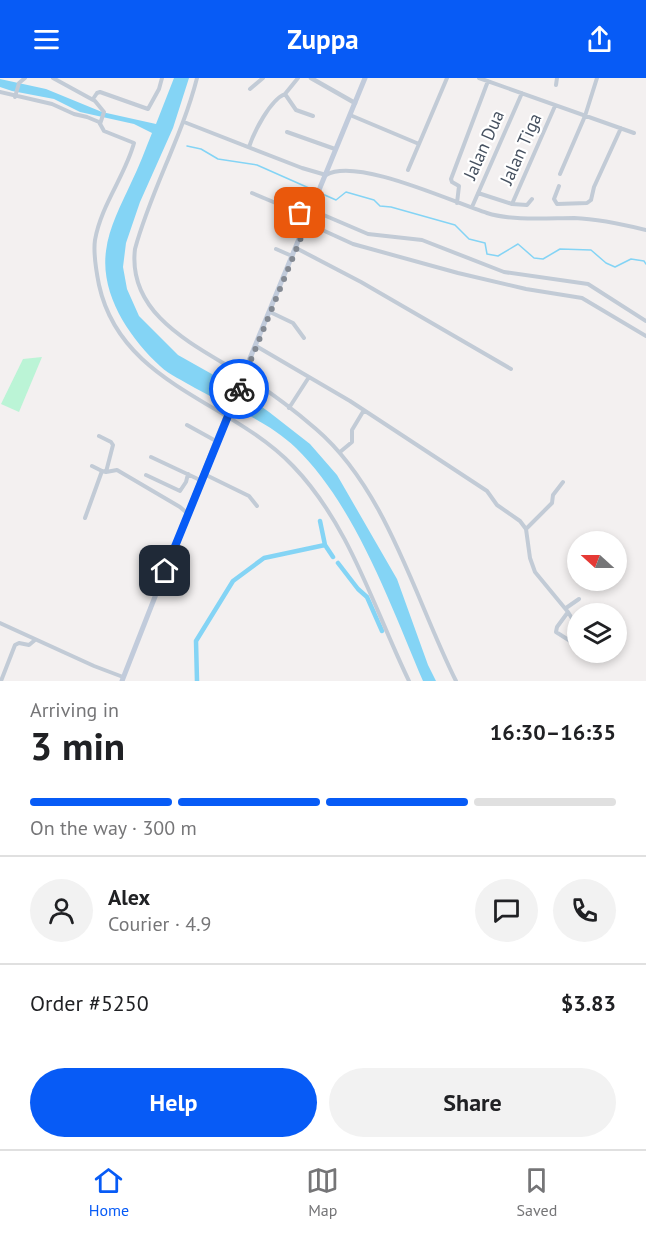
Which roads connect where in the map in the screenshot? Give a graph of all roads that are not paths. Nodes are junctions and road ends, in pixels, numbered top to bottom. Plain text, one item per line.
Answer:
1 (25, 78) edge
2 (53, 78) edge
3 (162, 78) edge
4 (197, 78) edge
5 (262, 78) edge
6 (298, 78) edge
7 (311, 78) edge
8 (365, 78) edge
9 (447, 78) edge
10 (479, 78) edge
11 (557, 78) edge
12 (597, 78) edge
13 (488, 81) junction
14 (556, 85) dead end
15 (250, 89) dead end
16 (0, 92) edge
17 (522, 93) junction
18 (285, 94) junction
19 (16, 95) junction
20 (93, 99) junction
21 (355, 103) junction
22 (555, 106) junction
23 (350, 115) junction
24 (313, 116) dead end
25 (585, 116) junction
26 (101, 121) junction
27 (184, 122) junction
28 (621, 128) junction
29 (286, 132) dead end
30 (634, 133) dead end
31 (419, 144) junction
32 (249, 147) junction
33 (336, 150) junction
34 (408, 170) dead end
35 (560, 174) dead end
36 (326, 175) junction
37 (560, 186) dead end
38 (252, 193) dead end
39 (478, 194) junction
40 (532, 199) dead end
41 (457, 202) junction
42 (512, 204) junction
43 (472, 207) junction
44 (312, 210) junction
45 (308, 220) junction
46 (646, 230) edge
47 (296, 248) junction
48 (276, 249) dead end
49 (293, 256) junction
50 (270, 312) junction
51 (646, 321) edge
52 (646, 336) edge
53 (304, 338) dead end
54 (256, 346) junction
55 (511, 369) dead end
56 (245, 375) junction
57 (309, 377) junction
58 (289, 408) junction
59 (364, 410) junction
60 (227, 414) junction
61 (187, 425) dead end
62 (99, 436) dead end
63 (216, 441) junction
64 (340, 452) junction
65 (151, 457) dead end
66 (92, 466) dead end
67 (104, 472) junction
68 (188, 474) junction
69 (146, 475) dead end
70 (202, 477) junction
71 (563, 482) dead end
72 (257, 506) dead end
73 (188, 514) junction
74 (85, 518) dead end
75 (526, 529) junction
76 (579, 599) dead end
77 (575, 603) edge
78 (567, 610) joint
79 (0, 623) edge
80 (567, 639) edge
81 (35, 640) junction
82 (122, 679) edge
83 (2, 681) edge
84 (409, 681) edge
85 (456, 681) edge

1 - 19 street
2 - 20 street
3 - 20 street
4 - 27 street
5 - 15 street
6 - 18 street
7 - 21 street
8 - 21 main road
9 - 31 street
10 - 13 street
11 - 14 street
12 - 25 street
13 - 17 street
13 - 41 street
16 - 19 street
17 - 22 street
17 - 39 street, Jalan Dua
18 - 24 street
18 - 32 street
19 - 26 street
20 - 26 street
21 - 23 main road
22 - 25 street
22 - 42 street, Jalan Tiga
23 - 31 street
23 - 33 main road
25 - 28 street
25 - 35 street
26 - 60 street
27 - 32 street
27 - 56 street
28 - 30 street
28 - 37 street
29 - 33 street
31 - 34 street
32 - 36 street
33 - 36 main road
36 - 41 street
36 - 44 main road
38 - 45 street
39 - 42 street, Jalan Tiga
39 - 43 street, Jalan Dua
40 - 42 street
41 - 43 street
43 - 46 street
44 - 45 main road
44 - 51 street
45 - 47 main road
45 - 52 street
47 - 49 main road
47 - 55 street
48 - 49 street
49 - 50 main road
50 - 53 street
50 - 54 main road
54 - 56 main road
54 - 57 street
56 - 58 street
56 - 60 main road
57 - 58 street
57 - 59 street
58 - 64 street
59 - 64 street
59 - 75 street
60 - 63 main road
60 - 84 street
61 - 63 street
62 - 67 street
63 - 70 main road
64 - 85 street
65 - 68 street
66 - 67 street
67 - 73 street
67 - 74 street
68 - 69 street
68 - 70 street
70 - 72 street
70 - 73 main road
71 - 75 street
73 - 82 main road
75 - 78 street
76 - 77 street
78 - 80 street
79 - 81 street
81 - 82 street
81 - 83 street

